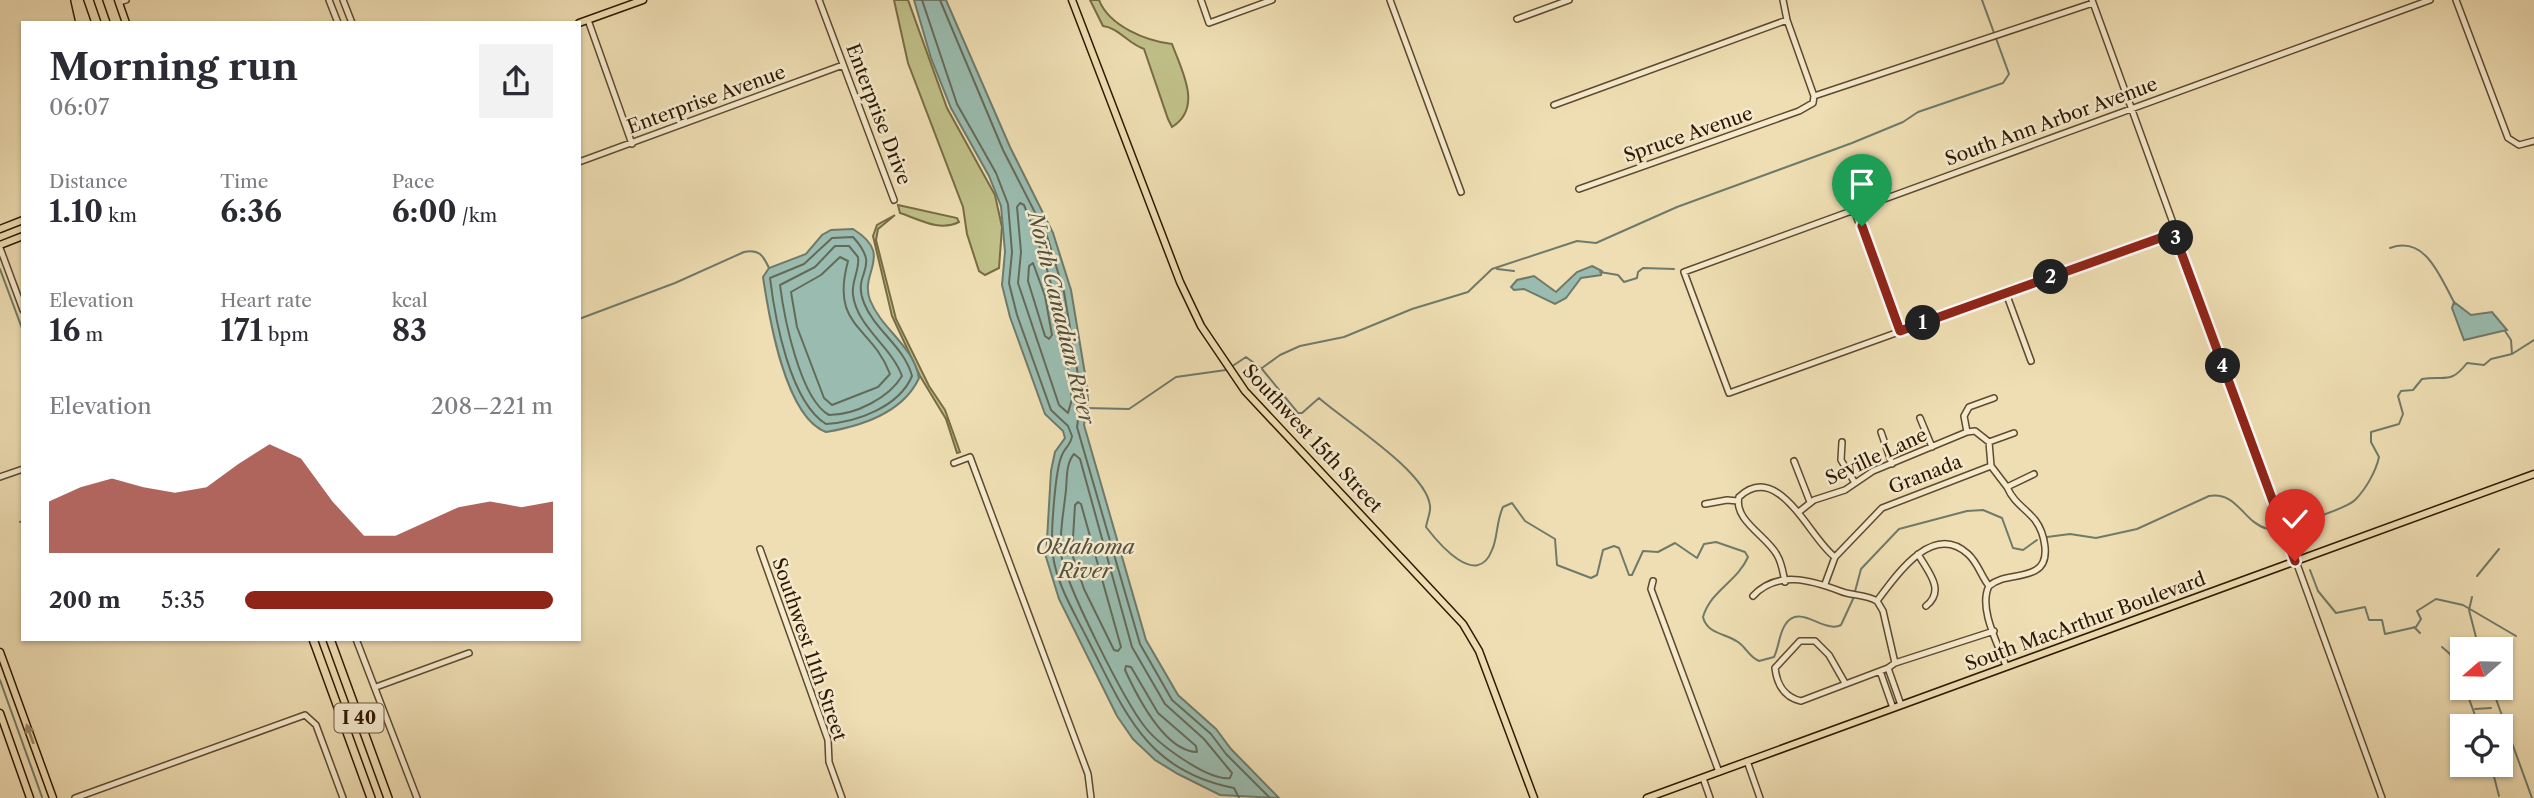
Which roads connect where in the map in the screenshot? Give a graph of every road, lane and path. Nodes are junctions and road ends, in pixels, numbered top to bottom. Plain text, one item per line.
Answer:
1 (77, 0) edge
2 (98, 0) edge
3 (329, 0) edge
4 (344, 0) edge
5 (643, 0) edge
6 (820, 0) edge
7 (1072, 0) edge
8 (1201, 0) edge
9 (1272, 0) edge
10 (1390, 0) edge
11 (1569, 0) edge
12 (1783, 0) edge
13 (2430, 0) edge
14 (2456, 0) edge
15 (121, 1) edge
16 (2092, 1) edge
17 (1517, 19) dead end
18 (588, 20) junction
19 (1787, 20) junction
20 (80, 21) edge
21 (86, 21) edge
22 (105, 21) edge
23 (126, 21) edge
24 (337, 21) edge
25 (351, 21) edge
26 (581, 22) edge
27 (843, 65) junction
28 (1814, 96) junction
29 (1554, 105) dead end
30 (2130, 109) junction
31 (2534, 141) edge
32 (632, 144) junction
33 (581, 161) edge
34 (1579, 189) dead end
35 (1461, 192) dead end
36 (894, 200) dead end
37 (1854, 210) junction
38 (21, 221) edge
39 (0, 229) edge
40 (2174, 233) junction
41 (21, 237) edge
42 (0, 246) edge
43 (2006, 293) junction
44 (21, 304) edge
45 (1900, 331) junction
46 (2031, 361) dead end
47 (1994, 398) dead end
48 (1920, 418) dead end
49 (1881, 432) dead end
50 (1967, 432) junction
51 (2014, 433) dead end
52 (1842, 442) dead end
53 (1989, 442) junction
54 (1932, 447) junction
55 (1794, 461) dead end
56 (954, 463) dead end
57 (1892, 464) junction
58 (1991, 466) junction
59 (21, 470) edge
60 (2034, 474) dead end
61 (2534, 474) edge
62 (0, 477) edge
63 (1854, 484) junction
64 (2007, 487) junction
65 (1738, 502) junction
66 (1810, 502) junction
67 (1705, 504) dead end
68 (1800, 511) junction
69 (760, 550) dead end
70 (1918, 554) junction
71 (1835, 557) junction
72 (2295, 561) junction
73 (1653, 581) dead end
74 (1785, 582) junction
75 (1825, 584) junction
76 (1989, 586) junction
77 (1753, 596) dead end
78 (1877, 601) junction
79 (1926, 606) dead end
80 (1994, 631) junction
81 (314, 641) edge
82 (331, 641) edge
83 (357, 641) edge
84 (0, 652) edge
85 (469, 653) dead end
86 (1895, 663) junction
87 (2006, 666) junction
88 (1888, 668) junction
89 (1880, 671) junction
90 (1845, 683) junction
91 (376, 687) junction
92 (1902, 705) junction
93 (1893, 708) junction
94 (0, 713) edge
95 (1747, 761) junction
96 (1719, 772) junction
97 (1703, 778) junction
98 (1664, 795) edge
99 (30, 798) edge
100 (53, 798) edge
101 (75, 798) edge
102 (343, 798) edge
103 (371, 798) edge
104 (388, 798) edge
105 (417, 798) edge
106 (842, 798) edge
107 (1091, 798) edge
108 (1534, 798) edge
109 (1647, 798) edge
110 (1710, 798) edge
111 (1760, 798) edge
112 (2382, 798) edge

1 - 20 highway
1 - 21 highway
2 - 22 highway
3 - 24 street
4 - 25 street
5 - 18 main road
6 - 27 street, Enterprise Drive
7 - 108 main road, Southwest 15th Street
8 - 9 street
10 - 35 street
11 - 17 street
12 - 19 street
13 - 30 street, South Ann Arbor Avenue
14 - 31 street
15 - 23 main road
16 - 28 street
16 - 30 street
18 - 26 main road
18 - 32 street
19 - 28 street
19 - 29 street
27 - 32 street, Enterprise Avenue
27 - 36 street, Enterprise Drive
28 - 34 street, Spruce Avenue
30 - 37 street, South Ann Arbor Avenue
30 - 40 street
32 - 33 street, Enterprise Avenue
37 - 45 street
37 - 45 street, South Ann Arbor Avenue
38 - 39 main road
40 - 43 street
40 - 72 street
41 - 42 main road
42 - 44 street
43 - 45 street
43 - 46 street
47 - 50 street
48 - 54 street
49 - 57 street
50 - 53 street
50 - 54 street, Seville Lane
51 - 53 street
52 - 63 street
53 - 58 street
54 - 57 street, Seville Lane
55 - 66 street
56 - 107 street
57 - 63 street, Seville Lane
58 - 64 street
58 - 71 street, Granada
59 - 62 street
60 - 64 street
61 - 72 main road, South MacArthur Boulevard
63 - 66 street, Seville Lane
64 - 76 street
65 - 67 street
65 - 68 street
65 - 74 street
66 - 68 street, Seville Lane
68 - 71 street
69 - 106 street, Southwest 11th Street
70 - 76 street
70 - 78 street
70 - 79 street
71 - 75 street, Granada
72 - 87 main road, South MacArthur Boulevard
72 - 112 street
73 - 96 street
74 - 75 street
74 - 77 street
75 - 78 street
76 - 80 street
78 - 86 street
80 - 86 street
80 - 87 street
81 - 103 highway, I 40
82 - 104 highway, I 40
83 - 91 street
100 -> 84 main road
85 - 91 street
86 - 88 street
87 - 92 main road, South MacArthur Boulevard
88 - 89 street
88 - 92 street
89 - 90 street
89 - 93 street
90 - 90 street
91 - 105 street
92 - 93 main road, South MacArthur Boulevard
93 - 95 main road, South MacArthur Boulevard
94 - 99 main road
95 - 96 main road, South MacArthur Boulevard
95 - 111 street
96 - 97 main road, South MacArthur Boulevard
97 - 98 main road, South MacArthur Boulevard
97 - 110 street
98 - 109 main road, South MacArthur Boulevard
101 - 102 street

